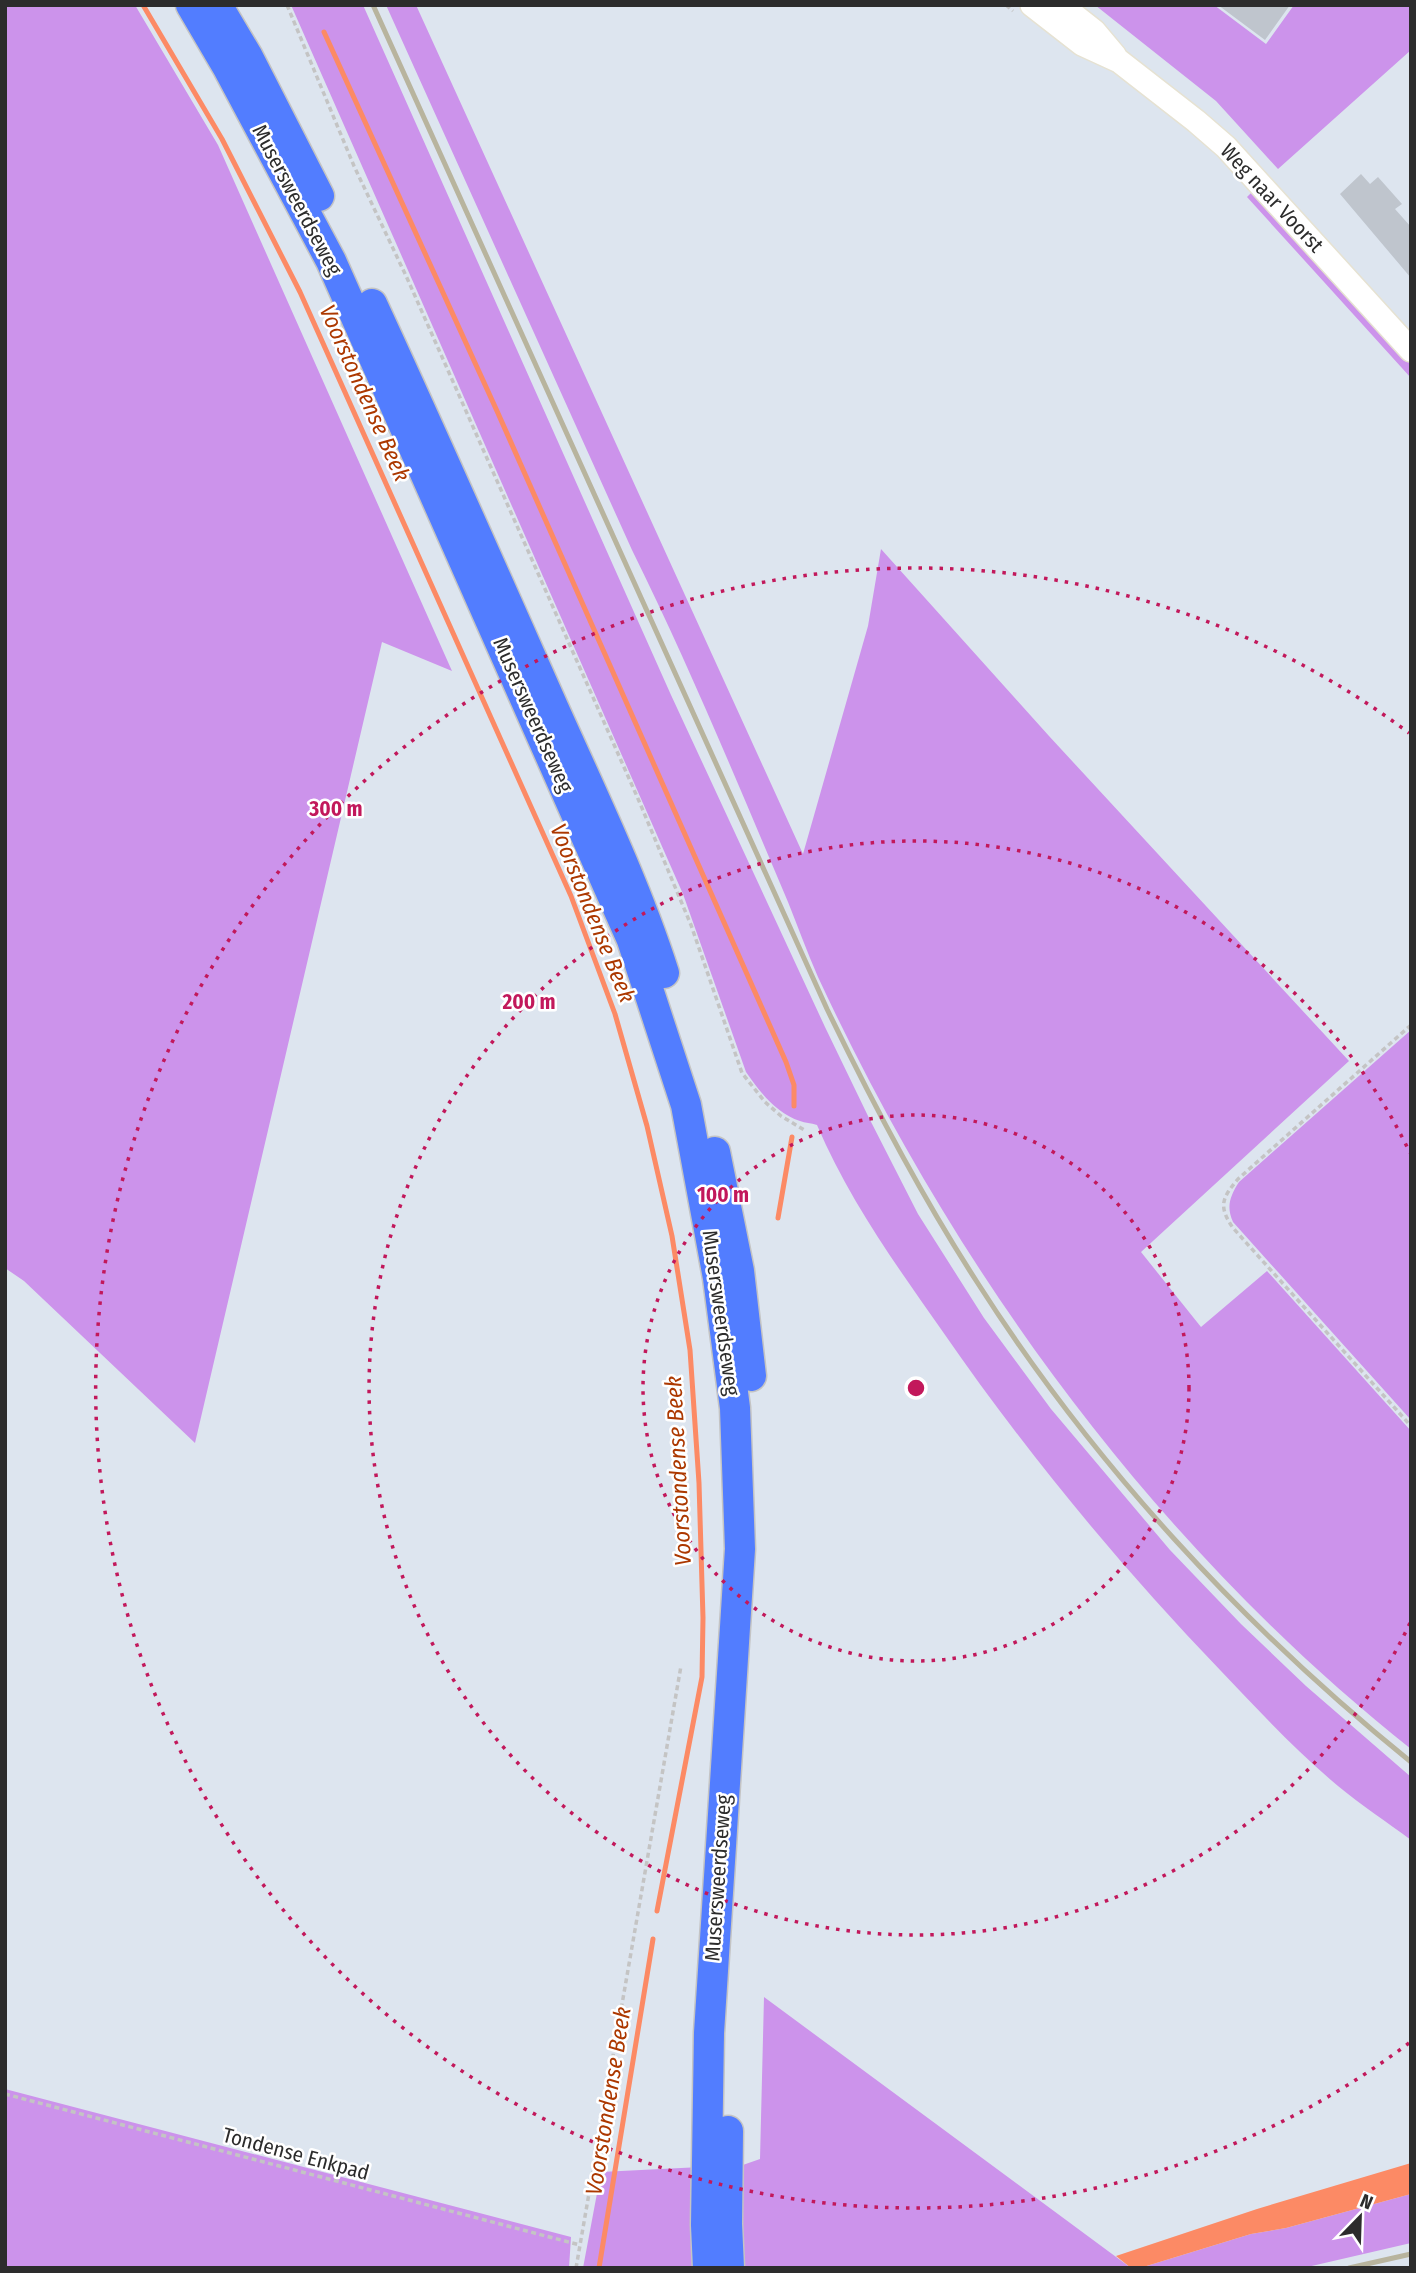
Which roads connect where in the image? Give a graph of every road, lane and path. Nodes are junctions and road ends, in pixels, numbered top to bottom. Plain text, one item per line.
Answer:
1 (191, 5) edge
2 (217, 5) edge
3 (287, 5) edge
4 (1032, 5) edge
5 (1061, 5) edge
6 (1119, 61) junction
7 (1411, 350) edge
8 (1411, 1025) edge
9 (806, 1131) dead end
10 (1411, 1426) edge
11 (681, 1666) dead end
12 (5, 2094) edge
13 (580, 2245) junction
14 (576, 2268) edge
15 (708, 2268) edge
16 (729, 2268) edge

1 - 15 main road, Musersweerdseweg
2 - 16 main road, Musersweerdseweg
3 - 9 path
4 - 6 street, Weg naar Voorst
5 - 6 street, Weg naar Voorst
6 - 7 street, Weg naar Voorst
8 - 10 path
11 - 13 path
12 - 13 path, Tondense Enkpad
13 - 14 path

